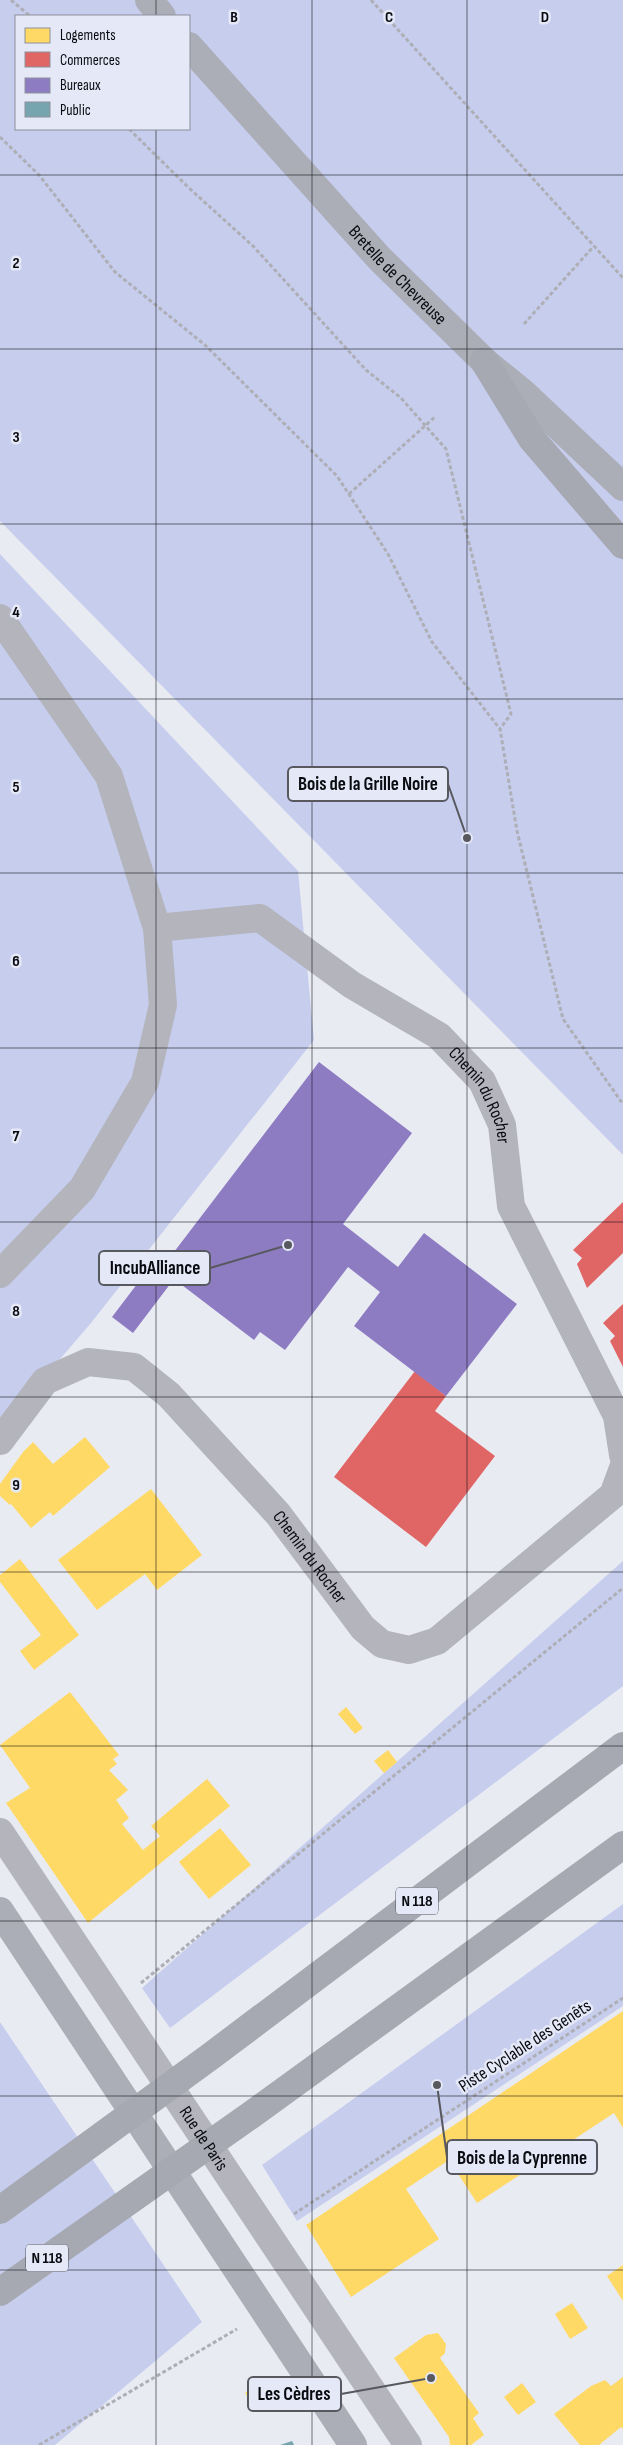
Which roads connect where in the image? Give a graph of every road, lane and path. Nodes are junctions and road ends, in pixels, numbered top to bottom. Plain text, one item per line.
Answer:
1 (11, 0) edge
2 (149, 0) edge
3 (371, 0) edge
4 (29, 15) edge
5 (161, 15) edge
6 (190, 47) edge
7 (130, 130) edge
8 (0, 137) edge
9 (594, 247) junction
10 (623, 278) edge
11 (524, 324) dead end
12 (484, 361) junction
13 (436, 416) dead end
14 (426, 427) junction
15 (623, 487) edge
16 (349, 494) junction
17 (623, 545) edge
18 (0, 618) edge
19 (500, 729) junction
20 (157, 928) junction
21 (623, 1104) edge
22 (0, 1274) edge
23 (0, 1441) edge
24 (623, 1455) edge
25 (623, 1468) edge
26 (623, 1588) edge
27 (623, 1746) edge
28 (0, 1832) edge
29 (623, 1845) edge
30 (0, 1911) edge
31 (623, 1998) edge
32 (115, 2004) junction
33 (0, 2210) edge
34 (266, 2232) junction
35 (0, 2292) edge
36 (240, 2327) dead end
37 (39, 2445) edge
38 (353, 2445) edge
39 (408, 2445) edge

1 - 4 path
2 - 5 main road
3 - 9 path
6 - 12 main road, Bretelle de Chevreuse
7 - 14 path
8 - 16 path
9 - 10 path
9 - 11 path
12 - 15 main road, Bretelle de Chevreuse
12 - 17 highway
13 - 14 path
14 - 16 path
14 - 19 path
16 - 19 path
18 - 20 street
19 - 21 path
20 - 22 street
20 - 24 street, Chemin du Rocher
23 - 25 street, Chemin du Rocher
26 - 32 path
27 - 33 highway, N 118
28 - 32 street, Rue de Paris
29 - 35 highway, N 118
30 - 38 main road
31 - 34 path, Piste Cyclable des Genêts
32 - 34 street, Rue de Paris
34 - 39 street, Rue de Paris
36 - 37 path

